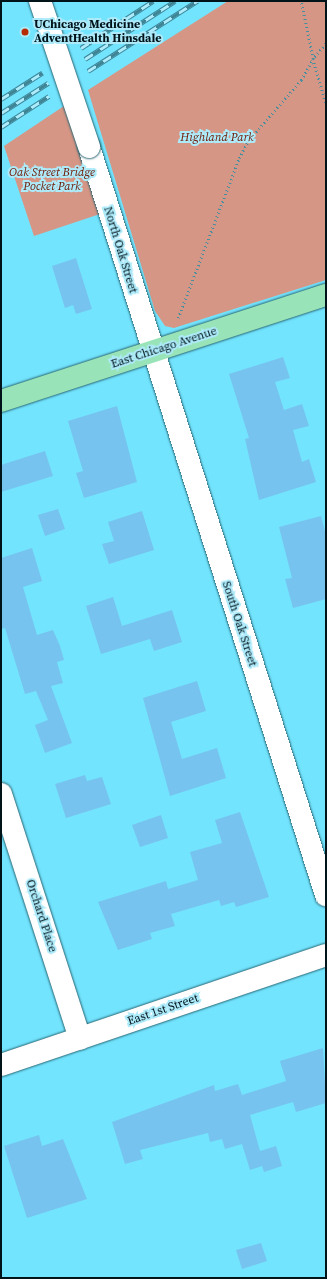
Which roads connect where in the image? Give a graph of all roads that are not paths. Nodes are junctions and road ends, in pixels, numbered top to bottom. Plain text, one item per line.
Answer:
1 (40, 1) edge
2 (326, 295) edge
3 (152, 352) junction
4 (1, 401) edge
5 (1, 794) edge
6 (326, 895) edge
7 (326, 956) edge
8 (80, 1039) junction
9 (1, 1065) edge

1 - 3 street, North Oak Street, bridge
2 - 3 main road, East Chicago Avenue
3 - 4 main road, East Chicago Avenue
3 - 6 street, South Oak Street
5 - 8 street, Orchard Place
7 - 8 street, East 1st Street
8 - 9 street, East 1st Street

